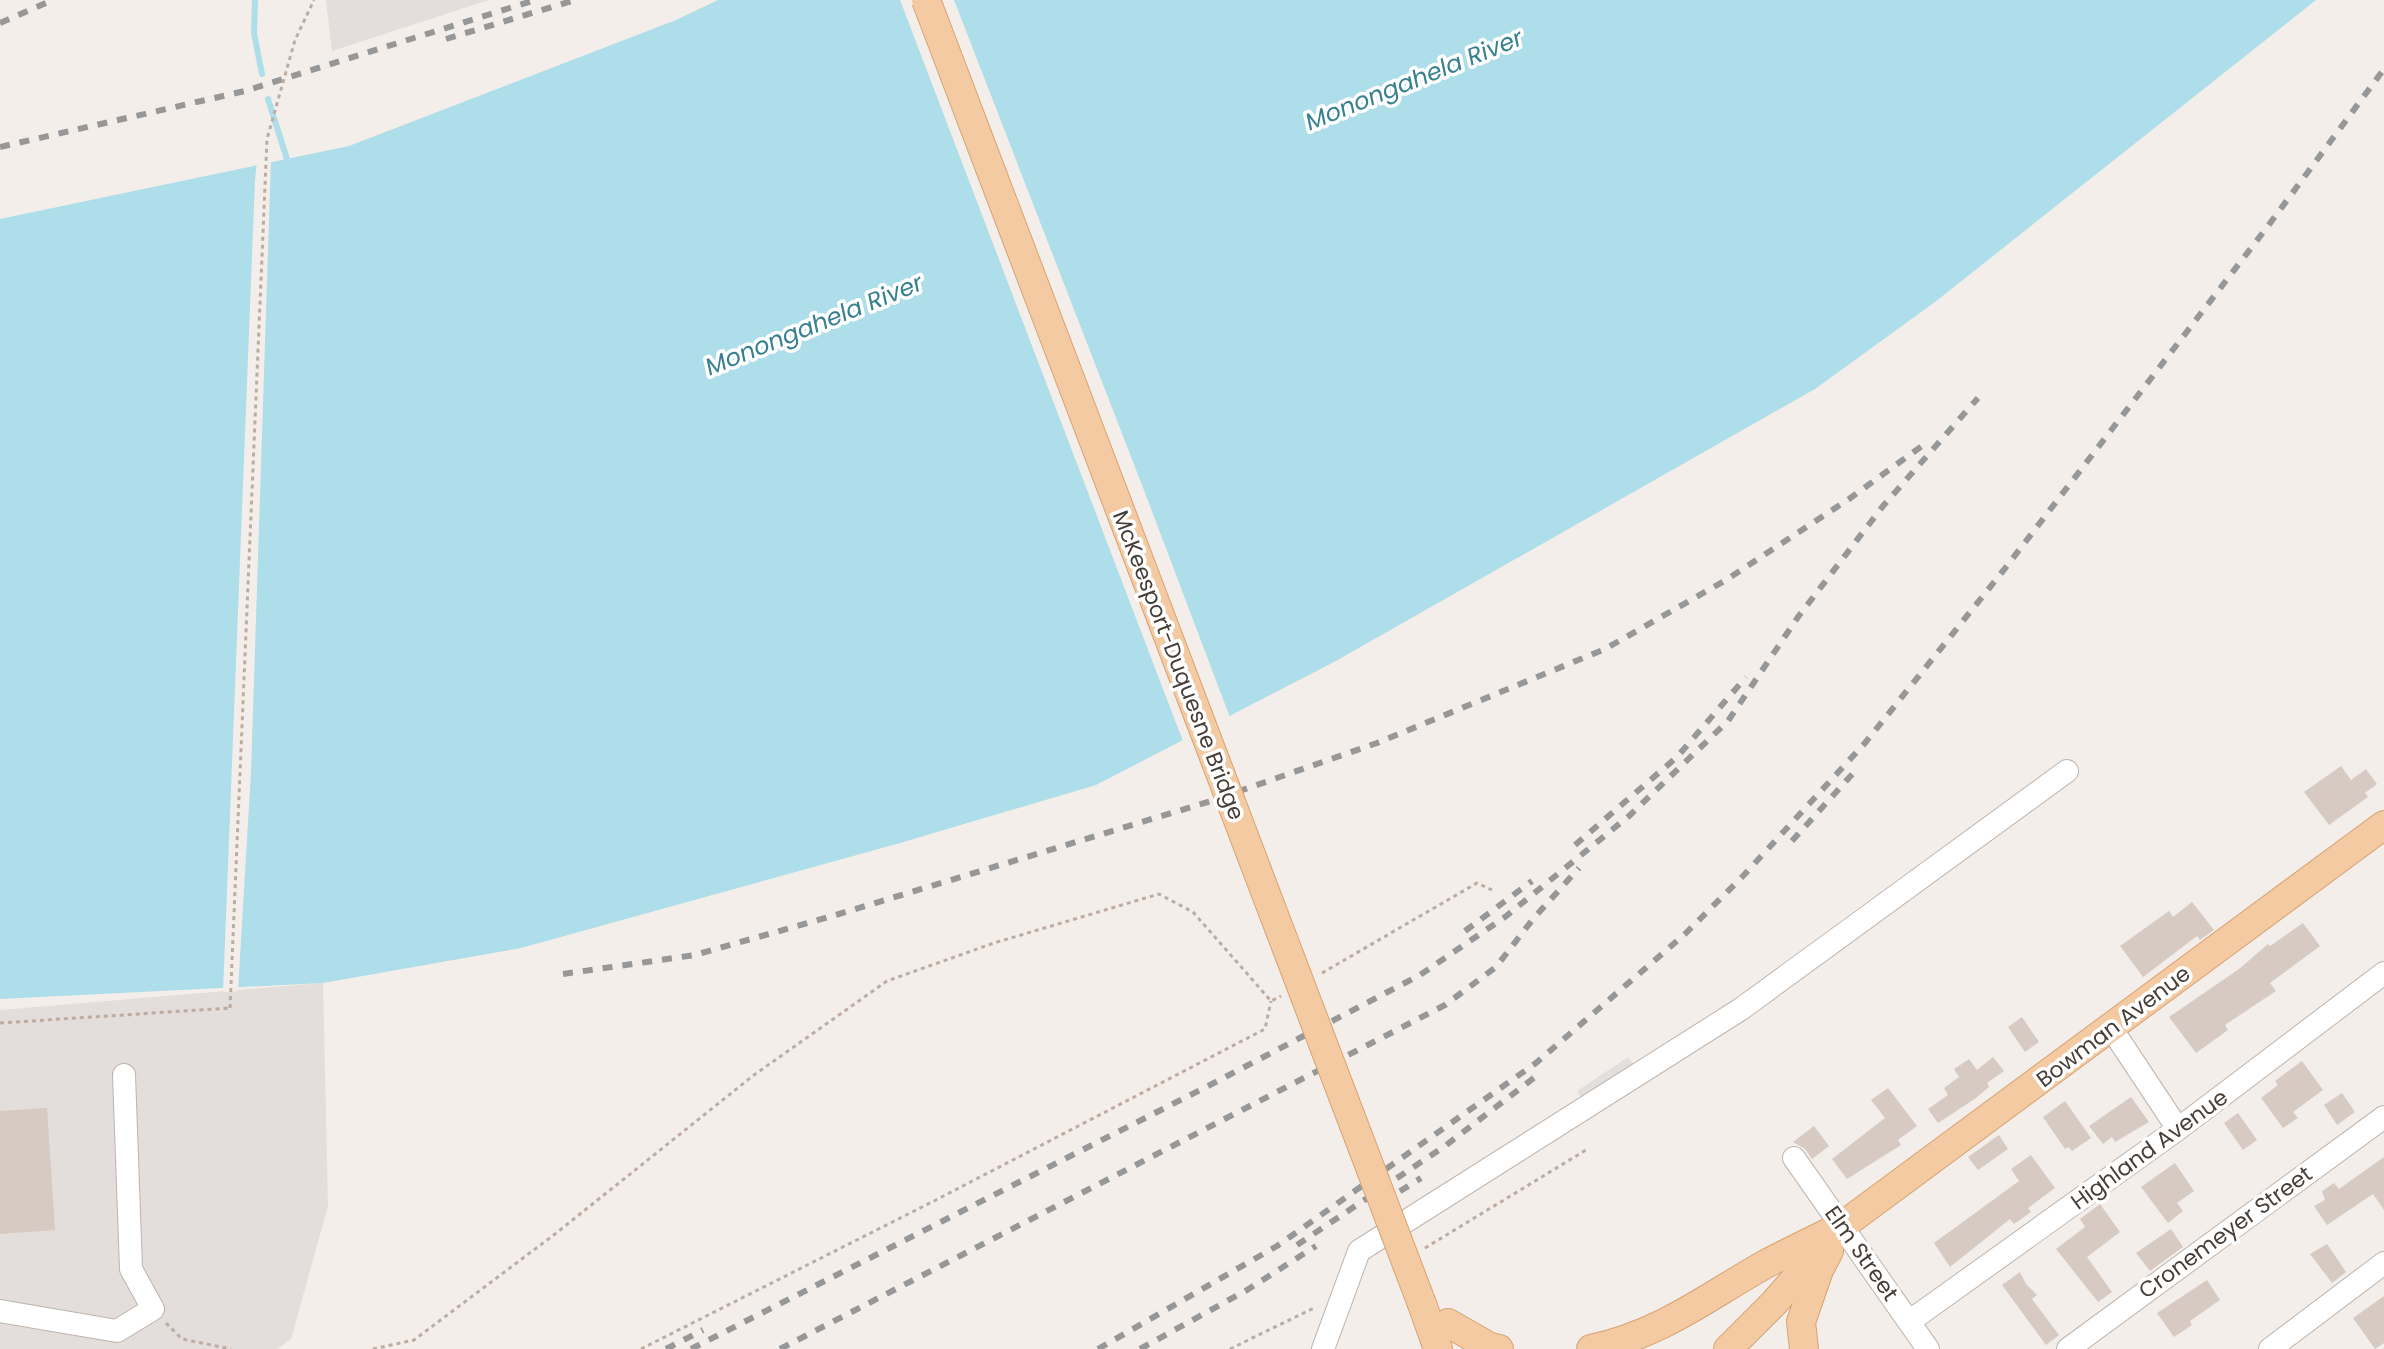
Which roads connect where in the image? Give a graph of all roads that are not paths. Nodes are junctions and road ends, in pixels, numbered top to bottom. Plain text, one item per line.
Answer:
1 (926, 0) edge
2 (943, 0) edge
3 (2067, 771) dead end
4 (2384, 825) edge
5 (2384, 973) edge
6 (2111, 1028) junction
7 (124, 1075) dead end
8 (2384, 1117) edge
9 (2178, 1129) junction
10 (1794, 1158) dead end
11 (1842, 1226) junction
12 (2384, 1263) edge
13 (0, 1311) edge
14 (1910, 1321) junction
15 (1434, 1326) edge
16 (1802, 1335) edge
17 (1323, 1349) edge
18 (1458, 1349) edge
19 (1499, 1349) edge
20 (1591, 1349) edge
21 (1728, 1349) edge
22 (1792, 1349) edge
23 (1928, 1349) edge
24 (2068, 1349) edge
25 (2270, 1349) edge

1 - 15 main road, McKeesport-Duquesne Bridge, bridge
2 - 15 main road, McKeesport-Duquesne Bridge
3 - 17 street
4 - 6 main road, Bowman Avenue
5 - 9 street, Highland Avenue
6 - 9 street
6 - 11 main road, Bowman Avenue
7 - 13 street
8 - 24 street, Cronemeyer Street
9 - 14 street, Highland Avenue
10 - 11 street, Elm Street
11 - 14 street, Elm Street
11 - 16 main road
11 - 20 main road
11 - 21 main road
12 - 25 street
14 - 23 street, Elm Street
15 - 18 main road
15 - 19 main road
16 - 22 main road

